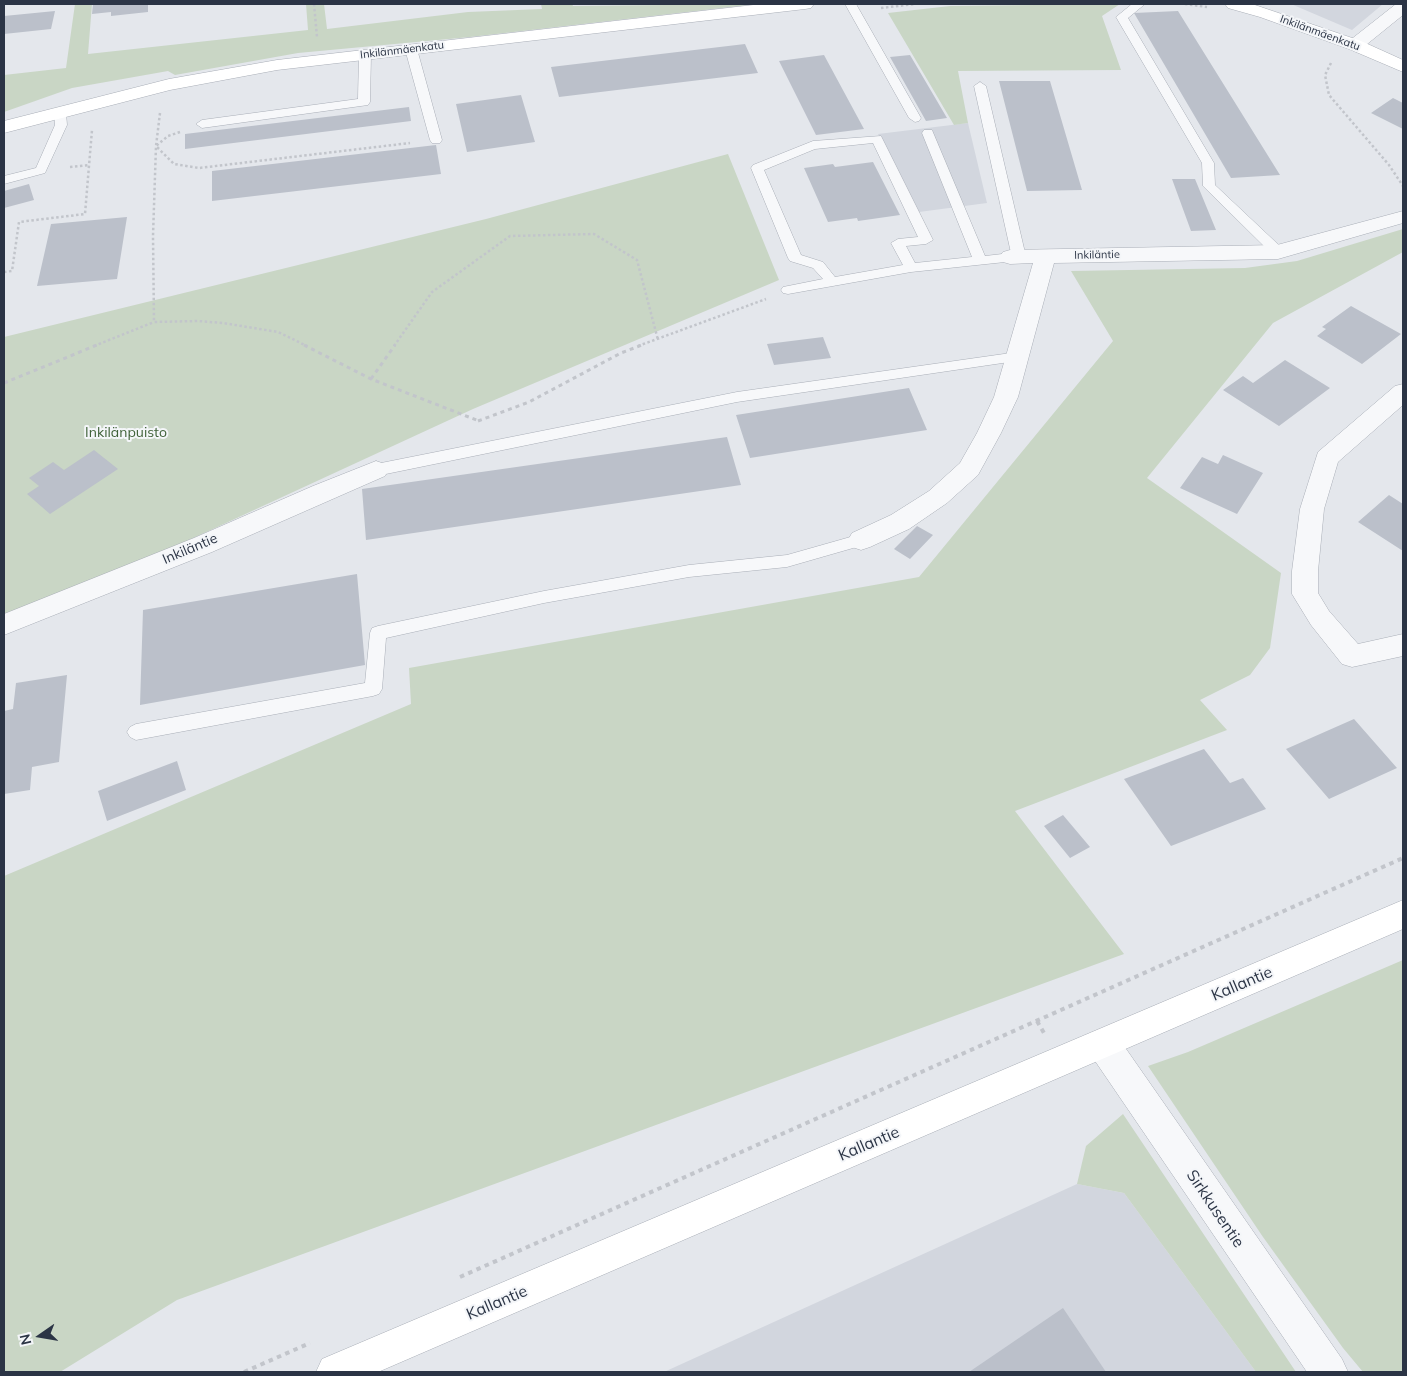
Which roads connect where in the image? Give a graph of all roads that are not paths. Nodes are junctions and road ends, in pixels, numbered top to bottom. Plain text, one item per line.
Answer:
1 (805, 4) edge
2 (850, 4) edge
3 (1139, 4) edge
4 (1234, 4) edge
5 (1403, 7) edge
6 (1355, 45) junction
7 (412, 49) junction
8 (365, 54) junction
9 (1403, 67) edge
10 (980, 86) dead end
11 (60, 113) junction
12 (915, 118) dead end
13 (202, 124) road end
14 (4, 127) edge
15 (928, 133) dead end
16 (436, 140) road end
17 (4, 180) edge
18 (1403, 217) edge
19 (1278, 252) junction
20 (1045, 256) junction
21 (1014, 257) junction
22 (980, 260) junction
23 (911, 268) junction
24 (832, 282) junction
25 (788, 290) road end
26 (1018, 358) junction
27 (1403, 392) edge
28 (376, 470) joint
29 (861, 540) joint
30 (4, 625) edge
31 (1403, 645) edge
32 (136, 732) dead end
33 (1403, 914) edge
34 (1103, 1044) junction
35 (335, 1372) edge
36 (1329, 1372) edge

1 - 7 street, Inkilänmäenkatu
2 - 12 lane
3 - 19 lane
4 - 6 street, Inkilänmäenkatu
5 - 6 street
6 - 9 street, Inkilänmäenkatu
7 - 8 street, Inkilänmäenkatu
7 - 16 lane
8 - 11 street, Inkilänmäenkatu
8 - 13 lane
10 - 21 lane
11 - 14 street, Inkilänmäenkatu
11 - 17 lane
15 - 22 lane
18 - 19 street, Inkiläntie
19 - 20 street, Inkiläntie
20 - 21 street, Inkiläntie
20 - 26 street
21 - 22 lane, Inkiläntie
22 - 23 lane, Inkiläntie
23 - 24 lane, Inkiläntie
23 - 24 lane
24 - 25 lane, Inkiläntie
26 - 28 lane
26 - 29 street
27 - 31 street
28 - 30 street, Inkiläntie
29 - 32 lane
33 - 34 street, Kallantie
34 - 35 street, Kallantie
34 - 36 street, Sirkkusentie

